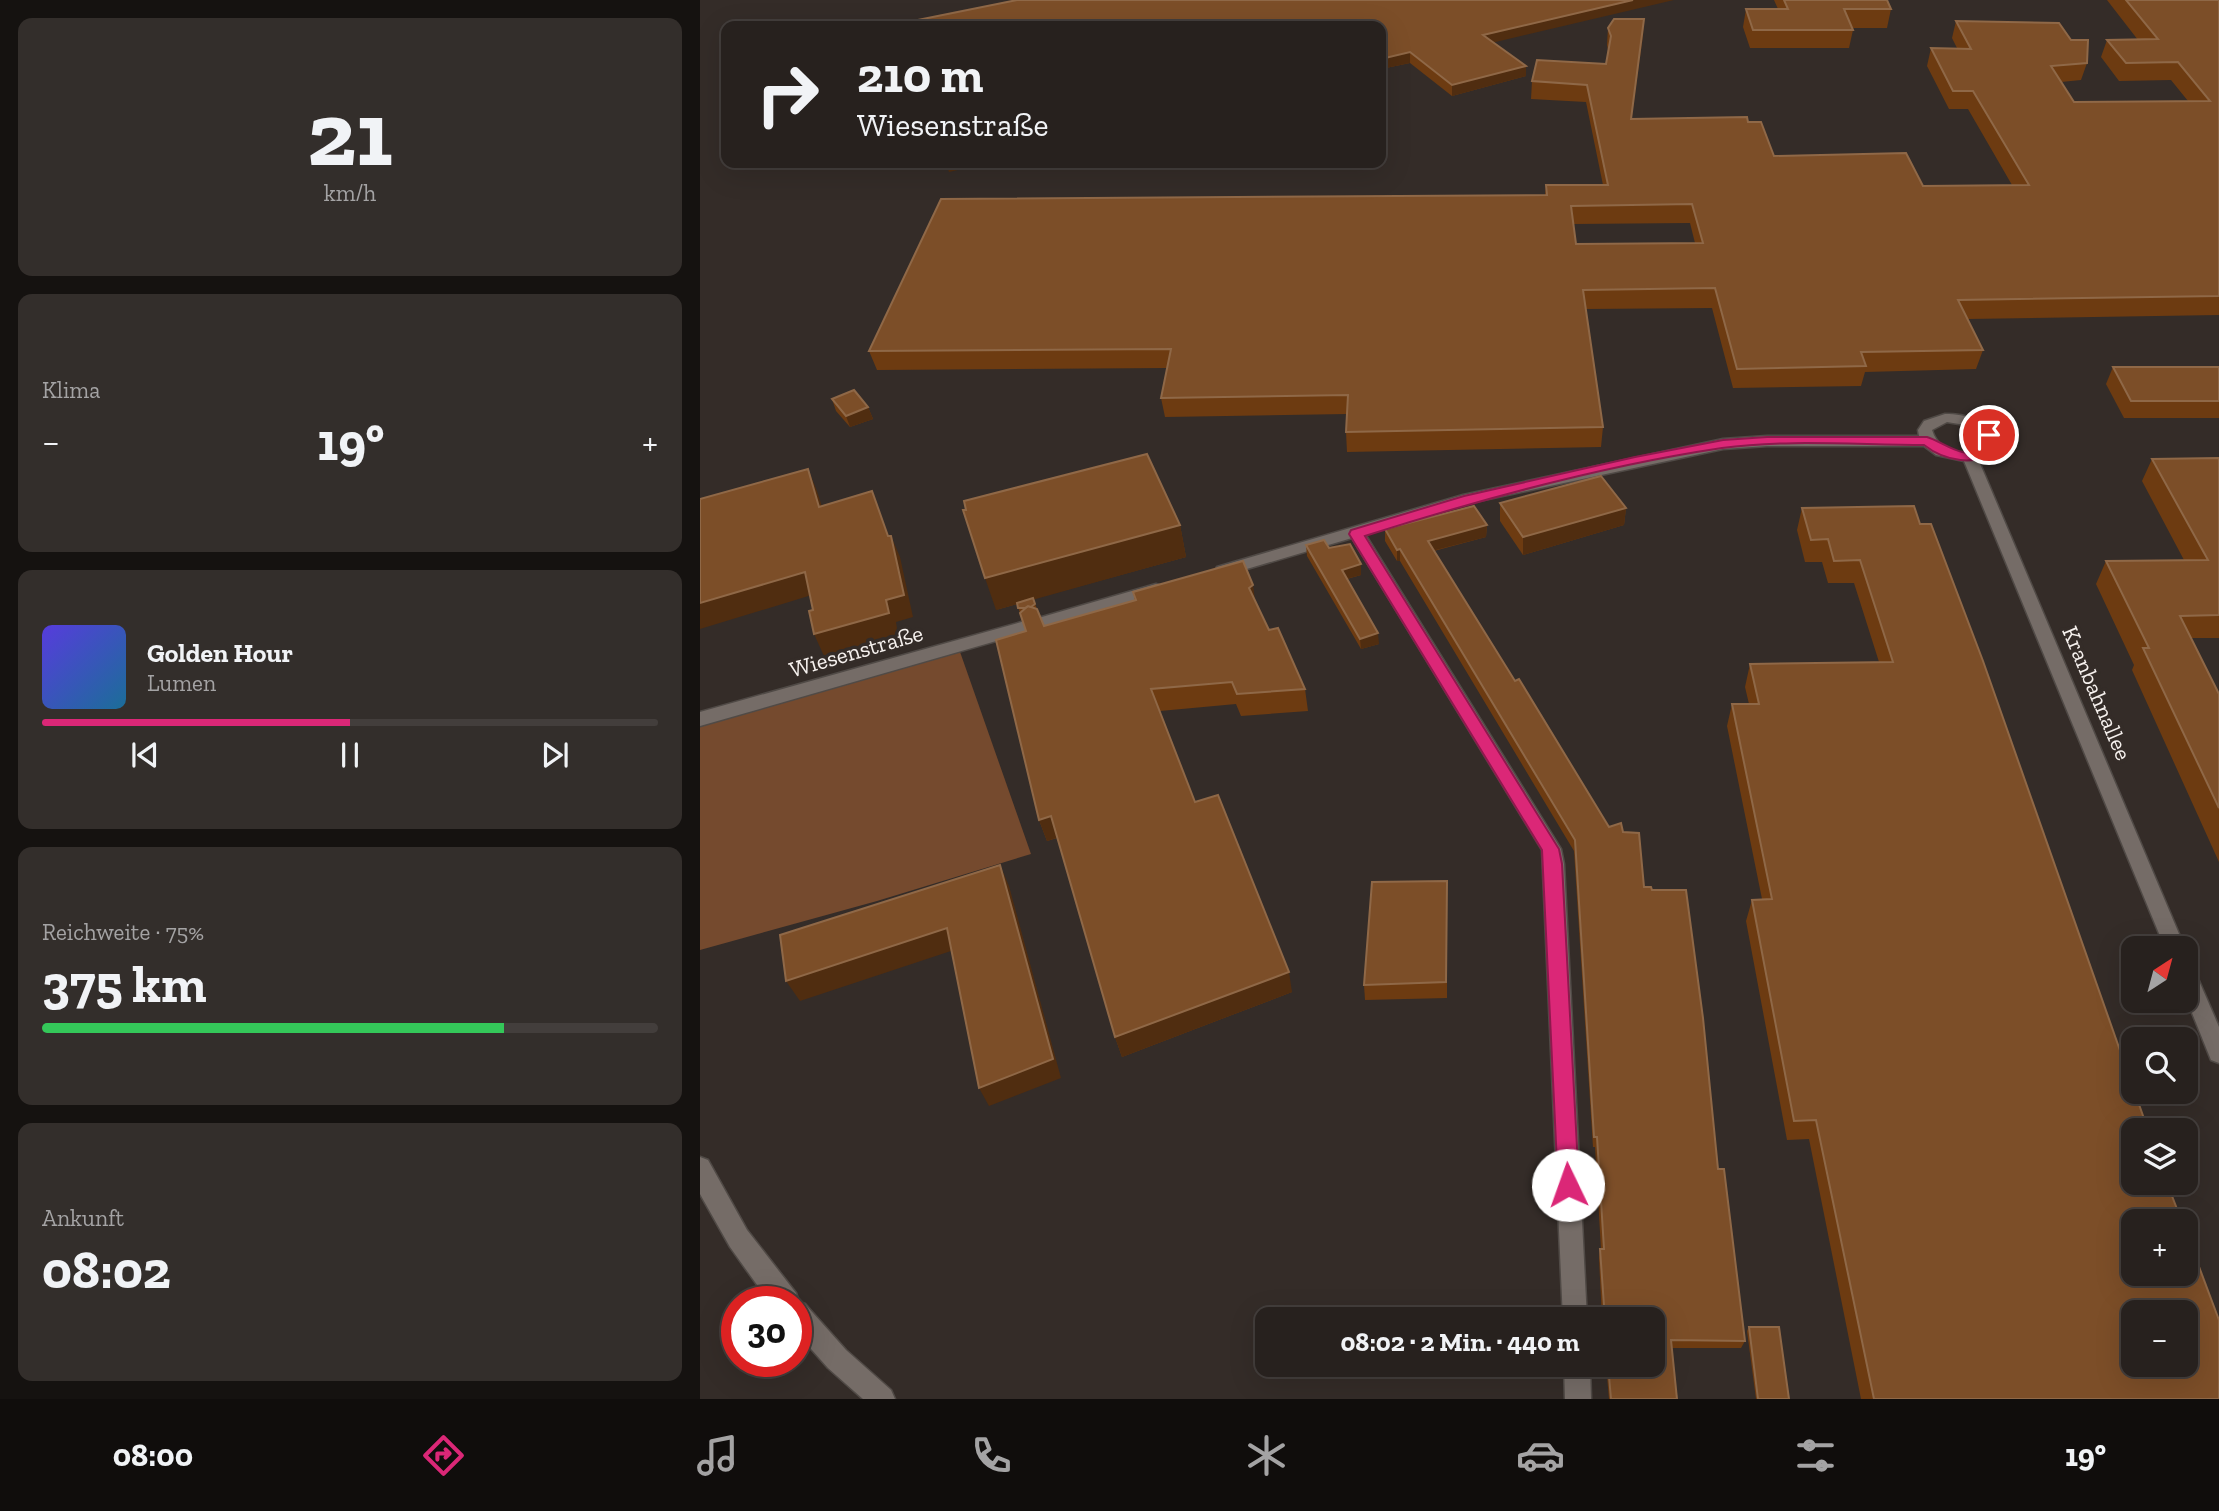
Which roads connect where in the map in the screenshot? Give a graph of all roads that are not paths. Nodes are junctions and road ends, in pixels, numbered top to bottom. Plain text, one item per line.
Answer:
1 (1927, 441) junction
2 (1970, 457) junction
3 (1356, 534) junction
4 (1212, 574) edge
5 (1172, 586) edge
6 (700, 719) edge
7 (2170, 936) edge
8 (2198, 1003) edge
9 (2219, 1053) edge
10 (700, 1168) edge
11 (774, 1286) edge
12 (1573, 1307) edge
13 (812, 1331) edge
14 (1577, 1377) edge
15 (882, 1399) edge
16 (1578, 1399) edge

1 - 2 street
1 - 2 street
1 - 3 street
2 - 7 street, Kranbahnallee
3 - 4 street
3 - 12 street
5 - 6 street, Wiesenstraße
8 - 9 street
10 - 11 street
13 - 15 street
14 - 16 street

